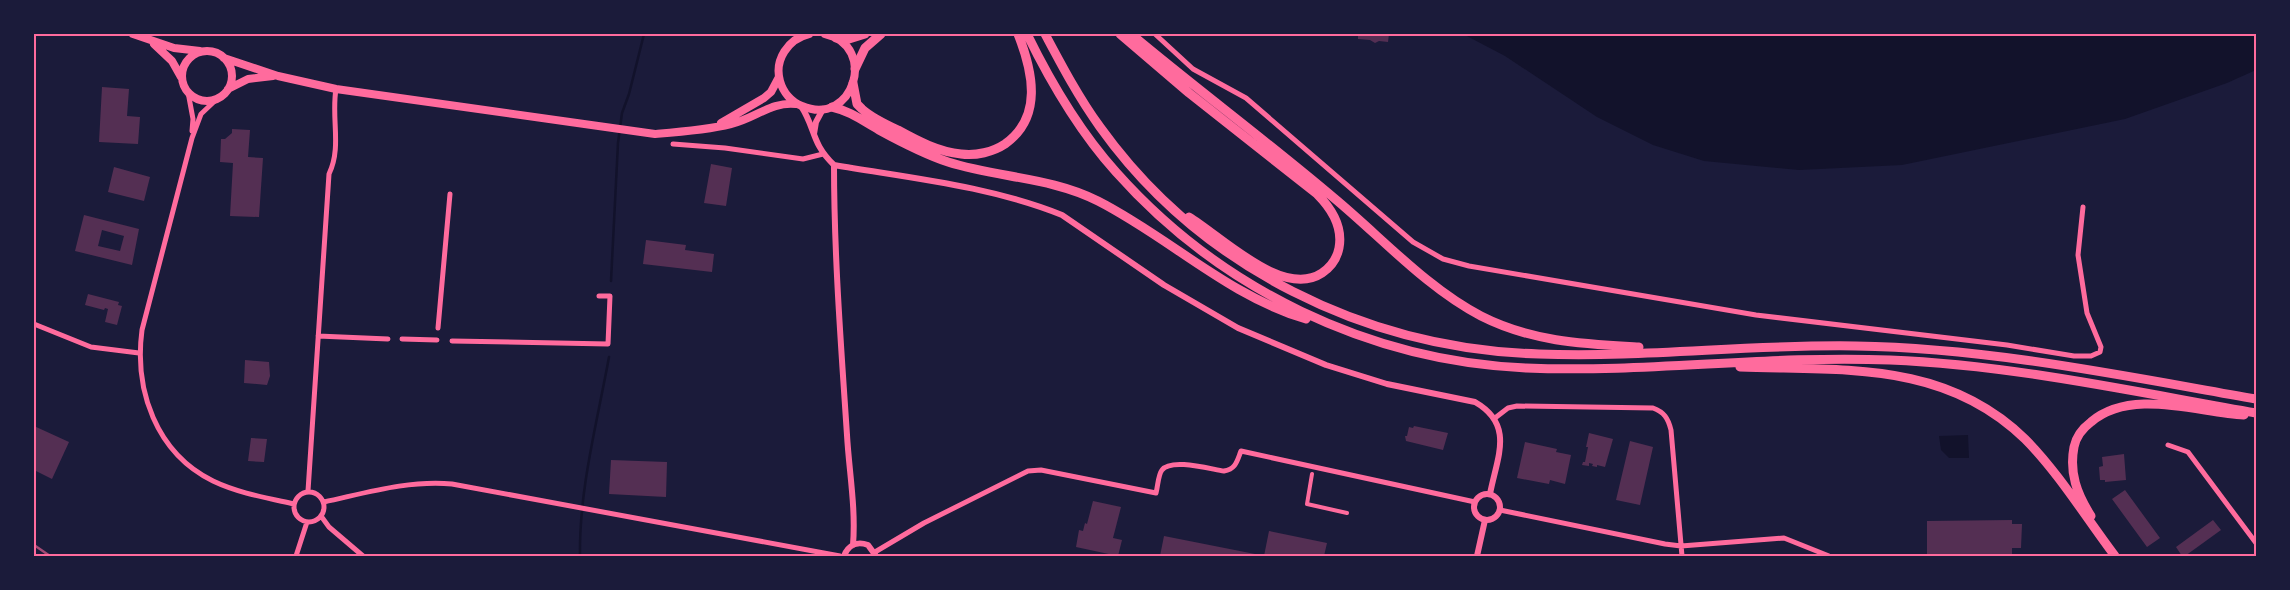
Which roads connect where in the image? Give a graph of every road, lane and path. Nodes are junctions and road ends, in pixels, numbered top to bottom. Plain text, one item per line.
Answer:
1 (133, 34) edge
2 (809, 34) edge
3 (825, 34) edge
4 (865, 34) edge
5 (881, 34) edge
6 (1018, 34) edge
7 (1027, 34) edge
8 (1046, 34) edge
9 (1120, 34) edge
10 (1131, 34) edge
11 (1155, 34) edge
12 (836, 38) junction
13 (149, 40) junction
14 (204, 51) junction
15 (224, 58) junction
16 (855, 69) junction
17 (278, 76) junction
18 (779, 77) junction
19 (182, 79) junction
20 (853, 83) junction
21 (336, 88) junction
22 (227, 90) junction
23 (188, 92) junction
24 (219, 98) junction
25 (798, 105) junction
26 (827, 108) junction
27 (712, 127) junction
28 (813, 135) junction
29 (192, 138) junction
30 (673, 144) dead end
31 (823, 154) junction
32 (834, 165) junction
33 (450, 194) dead end
34 (1168, 204) junction
35 (2083, 207) dead end
36 (599, 296) dead end
37 (34, 324) edge
38 (438, 328) dead end
39 (1340, 329) junction
40 (318, 336) junction
41 (388, 339) dead end
42 (402, 339) dead end
43 (437, 340) dead end
44 (452, 341) dead end
45 (1692, 350) junction
46 (139, 353) junction
47 (1677, 364) junction
48 (2256, 399) edge
49 (2256, 414) edge
50 (1495, 418) junction
51 (2168, 445) dead end
52 (1312, 474) dead end
53 (308, 491) junction
54 (1490, 494) junction
55 (324, 502) junction
56 (1475, 502) junction
57 (294, 504) junction
58 (1500, 510) junction
59 (1347, 512) dead end
60 (321, 516) junction
61 (1485, 520) junction
62 (307, 522) junction
63 (2256, 543) edge
64 (853, 545) junction
65 (1681, 546) junction
66 (875, 554) edge
67 (296, 556) edge
68 (363, 556) edge
69 (842, 556) edge
70 (1477, 556) edge
71 (1682, 556) edge
72 (1829, 556) edge
73 (2115, 556) edge
74 (2121, 556) edge

1 - 13 main road
2 - 18 main road
3 - 12 main road
4 - 12 highway
5 - 16 highway
6 - 20 highway
7 - 39 highway
8 - 34 highway
9 - 34 highway
10 - 45 highway
11 - 35 street
12 - 16 main road
13 - 14 main road
13 - 19 main road
14 - 15 main road
14 - 19 main road
15 - 17 main road
15 - 22 main road
16 - 20 main road
17 - 21 main road
17 - 22 main road
18 - 25 main road
18 - 27 main road
19 - 23 main road
20 - 26 main road
21 - 27 main road
21 - 40 street
22 - 24 main road
23 - 24 main road
23 - 29 street
24 - 29 street
25 - 26 main road
25 - 27 main road
25 - 28 street
26 - 28 street
26 - 39 highway
28 - 31 street
29 - 46 street
30 - 31 street
31 - 32 street
32 - 50 street
32 - 64 street
33 - 38 street
34 - 45 highway
36 - 44 street
37 - 46 street
39 - 47 highway
40 - 41 street
40 - 53 street
42 - 43 street
45 - 48 highway
46 - 57 street
47 - 49 highway
47 - 73 highway
49 - 74 highway
50 - 54 street
50 - 65 street
51 - 63 street
52 - 59 street
53 - 55 street
53 - 57 street
54 - 56 street
54 - 58 street
55 - 60 street
55 - 69 street
56 - 61 street
56 - 66 street
57 - 62 street
58 - 61 street
58 - 65 street
60 - 62 street
60 - 68 street
61 - 70 street
62 - 67 street
64 - 66 street
64 - 69 street
65 - 71 street
65 - 72 street

